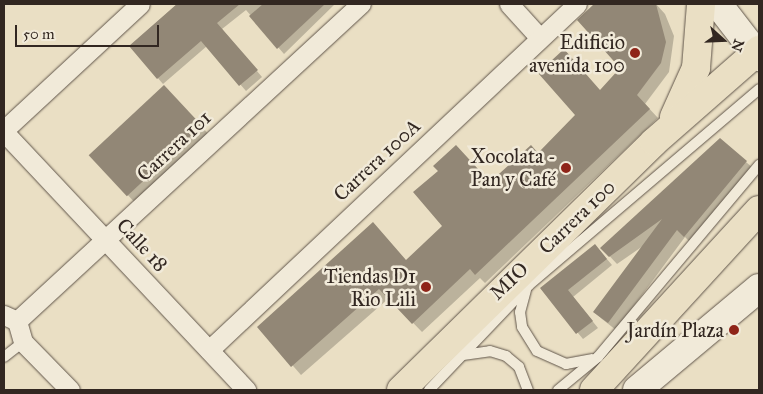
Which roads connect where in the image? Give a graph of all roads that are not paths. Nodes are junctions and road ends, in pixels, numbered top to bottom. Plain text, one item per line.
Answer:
1 (140, 4) edge
2 (362, 4) edge
3 (509, 4) edge
4 (577, 4) edge
5 (701, 4) edge
6 (718, 4) edge
7 (539, 37) junction
8 (758, 53) edge
9 (759, 89) edge
10 (4, 131) edge
11 (654, 142) junction
12 (759, 165) edge
13 (759, 210) edge
14 (107, 239) junction
15 (529, 285) junction
16 (759, 288) edge
17 (10, 318) edge
18 (23, 342) junction
19 (209, 350) junction
20 (4, 357) edge
21 (598, 357) junction
22 (458, 358) junction
23 (652, 382) edge
24 (70, 390) edge
25 (246, 390) edge
26 (401, 390) edge
27 (429, 390) edge
28 (528, 390) edge
29 (558, 390) edge
30 (594, 390) edge

1 - 10 street
2 - 14 street, Carrera 101
3 - 7 street
4 - 7 street, Carrera 100A
5 - 11 main road
6 - 8 street
7 - 19 street, Carrera 100A
8 - 11 main road, Carrera 100
9 - 15 lane, MIO
10 - 14 street, Calle 18
11 - 26 main road, Carrera 100
12 - 21 lane
13 - 30 main road
14 - 17 street, Carrera 101
14 - 19 street, Calle 18
15 - 21 lane
15 - 22 lane, MIO
16 - 23 street
17 - 18 street
18 - 20 lane
18 - 24 street
19 - 25 street, Calle 18
21 - 29 lane
22 - 27 lane, MIO
22 - 28 lane

